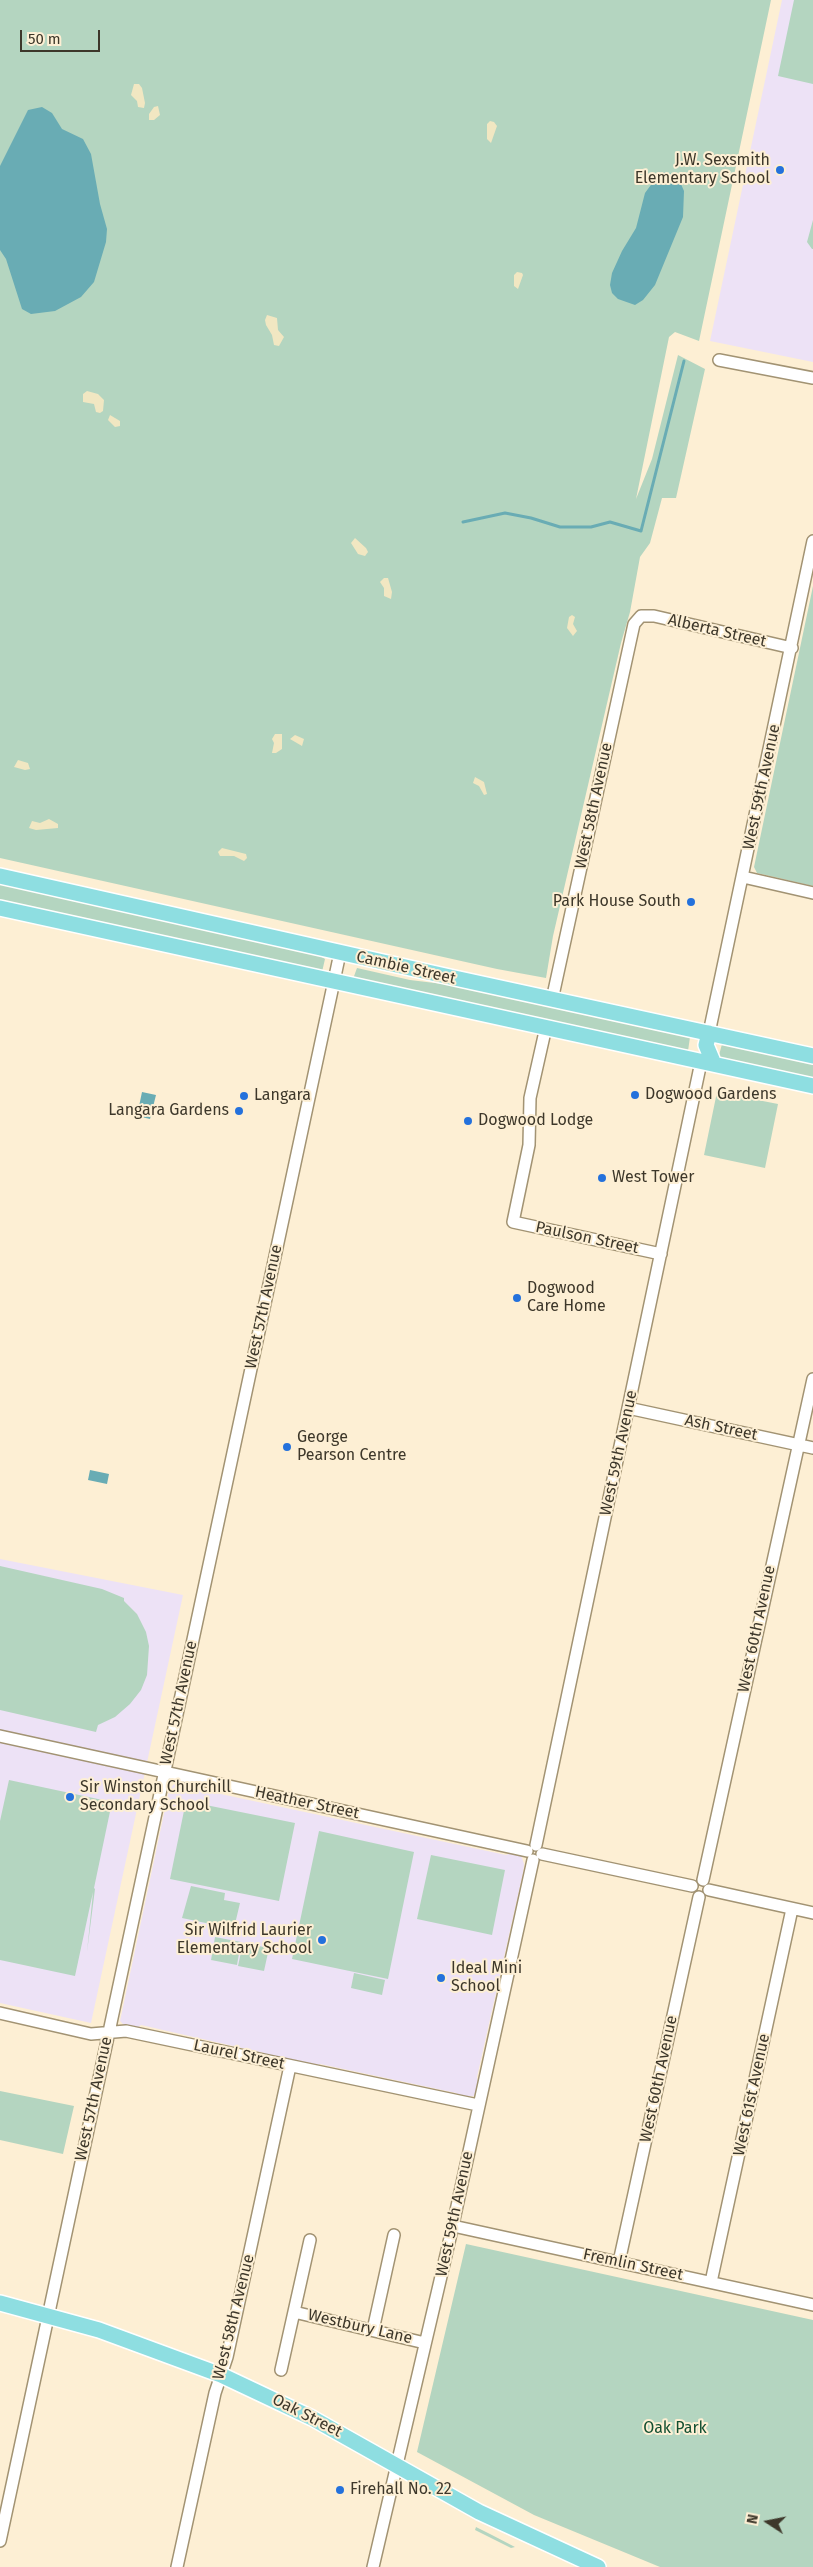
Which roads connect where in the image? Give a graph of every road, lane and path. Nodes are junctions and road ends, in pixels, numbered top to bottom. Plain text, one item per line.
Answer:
1 (719, 360) dead end
2 (813, 378) edge
3 (813, 541) edge
4 (811, 563) edge
5 (642, 616) joint
6 (792, 648) junction
7 (0, 876) edge
8 (743, 878) junction
9 (813, 893) edge
10 (0, 908) edge
11 (340, 953) junction
12 (334, 982) junction
13 (552, 1000) junction
14 (546, 1028) junction
15 (708, 1039) junction
16 (813, 1056) edge
17 (701, 1062) junction
18 (813, 1086) edge
19 (661, 1254) junction
20 (813, 1379) edge
21 (628, 1408) junction
22 (798, 1444) junction
23 (813, 1448) edge
24 (0, 1736) edge
25 (165, 1771) junction
26 (535, 1852) junction
27 (706, 1885) junction
28 (692, 1886) junction
29 (699, 1897) junction
30 (792, 1909) junction
31 (813, 1913) edge
32 (0, 2014) edge
33 (108, 2032) junction
34 (290, 2066) junction
35 (478, 2105) junction
36 (453, 2226) junction
37 (394, 2235) dead end
38 (310, 2240) dead end
39 (620, 2262) junction
40 (711, 2282) junction
41 (0, 2303) edge
42 (813, 2305) edge
43 (294, 2312) junction
44 (49, 2315) junction
45 (373, 2330) junction
46 (425, 2342) junction
47 (281, 2370) dead end
48 (221, 2375) junction
49 (397, 2465) junction
50 (0, 2541) edge
51 (177, 2567) edge
52 (373, 2567) edge
53 (598, 2567) edge

1 - 2 street
3 - 4 street, West 59th Avenue
4 - 6 street, West 59th Avenue
5 - 6 street, Alberta Street
5 - 13 street, West 58th Avenue
6 - 8 street, West 59th Avenue
7 - 11 main road, Cambie Street
8 - 9 street
8 - 15 street, West 59th Avenue
10 - 12 main road, Cambie Street
11 - 12 street, West 57th Avenue
11 - 13 main road, Cambie Street
12 - 14 main road, Cambie Street
12 - 25 street, West 57th Avenue
13 - 15 main road, Cambie Street
14 - 17 main road, Cambie Street
14 - 19 street, Paulson Street
15 - 16 main road, Cambie Street
15 - 17 main road
15 - 17 main road
17 - 18 main road, Cambie Street
17 - 19 street, West 59th Avenue
19 - 21 street, West 59th Avenue
20 - 22 street, West 60th Avenue
21 - 22 street, Ash Street
21 - 26 street, West 59th Avenue
22 - 23 street, Ash Street
22 - 27 street, West 60th Avenue
24 - 25 street, Heather Street
25 - 26 street, Heather Street
25 - 33 street, West 57th Avenue
26 - 28 street, Heather Street
26 - 35 street, West 59th Avenue
27 - 28 street
27 - 29 street
27 - 30 street
28 - 29 street
29 - 39 street, West 60th Avenue
30 - 31 street
30 - 40 street, West 61st Avenue
32 - 33 street, Laurel Street
33 - 34 street, Laurel Street
33 - 44 street, West 57th Avenue
34 - 35 street, Laurel Street
34 - 48 street, West 58th Avenue
35 - 36 street, West 59th Avenue
36 - 39 street, Fremlin Street
36 - 46 street, West 59th Avenue
37 - 45 street
38 - 43 street
39 - 40 street, Fremlin Street
40 - 42 street, Fremlin Street
41 - 44 main road, Oak Street
43 - 45 street, Westbury Lane
43 - 47 street
44 - 48 main road, Oak Street
44 - 50 street, West 57th Avenue
45 - 46 street, Westbury Lane
46 - 49 street, West 59th Avenue
48 - 49 main road, Oak Street
48 - 51 street, West 58th Avenue
49 - 52 street, West 59th Avenue
49 - 53 main road, Oak Street

